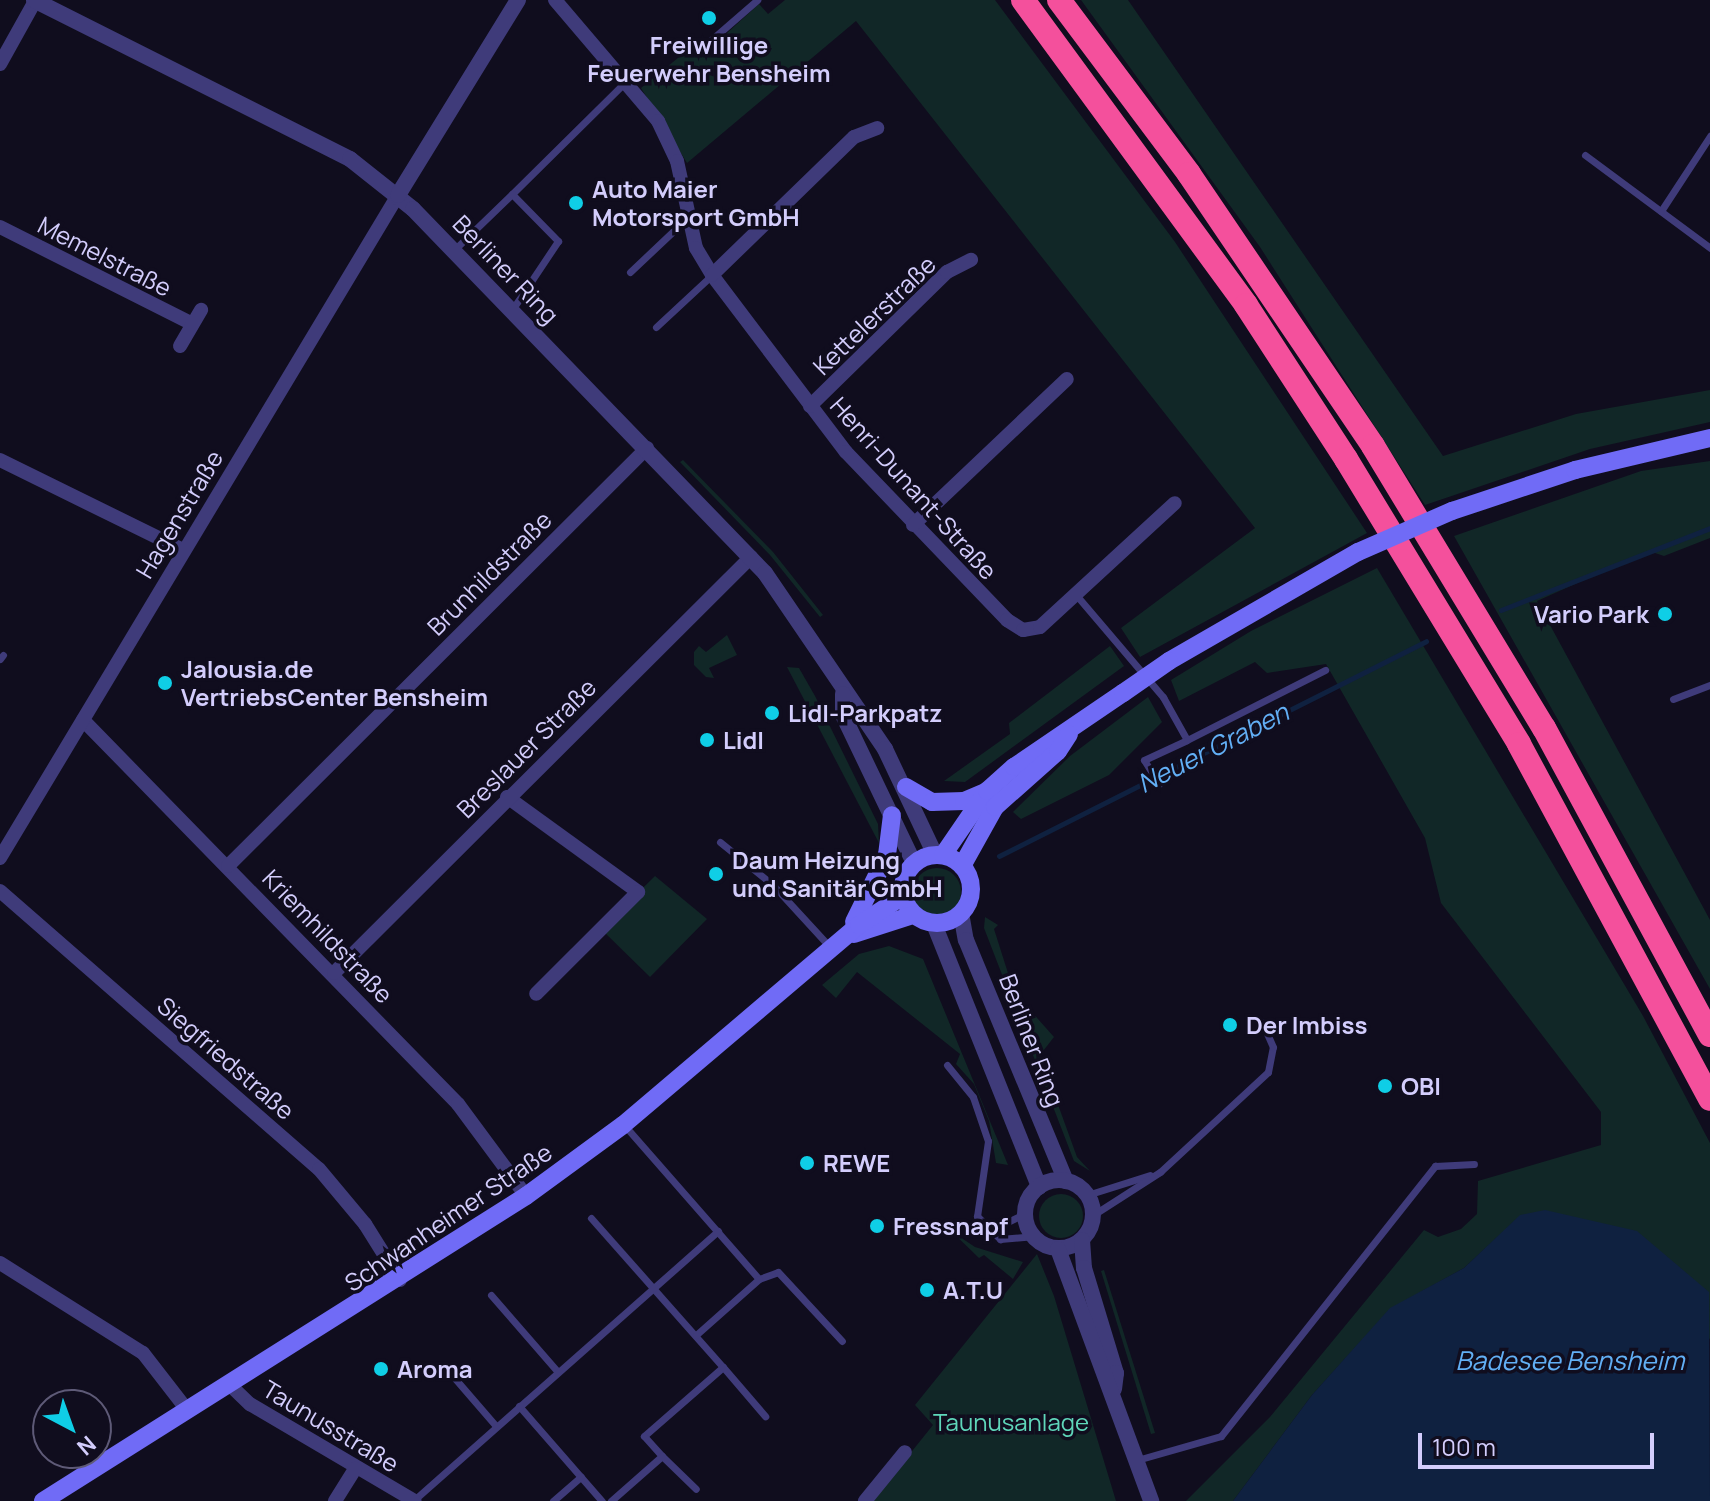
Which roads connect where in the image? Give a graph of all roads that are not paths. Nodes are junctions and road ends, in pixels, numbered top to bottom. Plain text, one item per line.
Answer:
1 (34, 0) edge
2 (518, 0) edge
3 (555, 0) edge
4 (757, 0) edge
5 (1023, 0) edge
6 (1059, 0) edge
7 (695, 44) dead end
8 (0, 64) edge
9 (627, 81) junction
10 (877, 128) dead end
11 (1710, 136) edge
12 (1585, 155) dead end
13 (512, 194) junction
14 (398, 195) junction
15 (1661, 211) junction
16 (686, 219) junction
17 (0, 227) edge
18 (1710, 248) edge
19 (454, 250) junction
20 (971, 260) dead end
21 (630, 272) dead end
22 (712, 275) junction
23 (201, 310) dead end
24 (512, 310) junction
25 (191, 323) junction
26 (656, 327) dead end
27 (180, 346) dead end
28 (1067, 379) dead end
29 (810, 406) junction
30 (1710, 438) edge
31 (647, 448) junction
32 (0, 460) edge
33 (1175, 503) dead end
34 (913, 525) junction
35 (183, 550) junction
36 (751, 557) junction
37 (1077, 596) junction
38 (1325, 670) dead end
39 (1710, 685) edge
40 (843, 694) junction
41 (1673, 699) dead end
42 (83, 720) junction
43 (1069, 734) junction
44 (1187, 740) junction
45 (1159, 784) dead end
46 (906, 787) junction
47 (987, 791) junction
48 (507, 797) junction
49 (892, 815) junction
50 (720, 842) dead end
51 (939, 855) junction
52 (0, 858) edge
53 (914, 863) junction
54 (228, 866) junction
55 (962, 866) junction
56 (0, 891) edge
57 (903, 896) junction
58 (961, 913) junction
59 (913, 915) junction
60 (934, 924) junction
61 (842, 942) junction
62 (334, 973) junction
63 (536, 994) dead end
64 (1262, 1022) dead end
65 (1710, 1035) edge
66 (947, 1065) dead end
67 (1710, 1099) edge
68 (623, 1125) junction
69 (1474, 1164) dead end
70 (1160, 1172) junction
71 (1066, 1181) junction
72 (1039, 1187) junction
73 (1087, 1195) junction
74 (526, 1196) junction
75 (1024, 1214) junction
76 (1093, 1215) junction
77 (591, 1218) dead end
78 (718, 1231) junction
79 (989, 1231) junction
80 (1032, 1236) junction
81 (1082, 1240) junction
82 (1058, 1249) junction
83 (0, 1263) edge
84 (759, 1279) junction
85 (400, 1280) junction
86 (653, 1288) junction
87 (491, 1295) dead end
88 (696, 1335) junction
89 (842, 1341) dead end
90 (445, 1367) dead end
91 (723, 1367) junction
92 (558, 1372) junction
93 (230, 1385) junction
94 (1114, 1389) junction
95 (519, 1406) junction
96 (188, 1411) junction
97 (765, 1416) dead end
98 (496, 1426) junction
99 (905, 1452) dead end
100 (662, 1456) junction
101 (1137, 1460) junction
102 (355, 1469) junction
103 (581, 1477) junction
104 (696, 1489) dead end
105 (43, 1501) edge
106 (335, 1501) edge
107 (414, 1501) edge
108 (553, 1501) edge
109 (602, 1501) edge
110 (611, 1501) edge
111 (865, 1501) edge
112 (1151, 1501) edge

1 - 8 street
1 - 14 street, Berliner Ring
2 - 14 street
3 - 9 street, Henri-Dunant-Straße
4 - 7 lane
5 - 67 highway
6 - 65 highway
9 - 13 lane
9 - 16 street, Henri-Dunant-Straße
10 - 22 street
11 - 15 lane
12 - 15 lane
13 - 19 lane
13 - 24 lane
14 - 19 street, Berliner Ring
14 - 35 street, Hagenstraße
15 - 18 lane
16 - 21 lane
16 - 22 street, Henri-Dunant-Straße
17 - 25 street, Memelstraße
19 - 24 street, Berliner Ring
20 - 29 street, Kettelerstraße
22 - 26 lane
22 - 29 street, Henri-Dunant-Straße
23 - 25 street, Memelstraße
24 - 31 street, Berliner Ring
25 - 27 street, Memelstraße
28 - 34 street
29 - 34 street, Henri-Dunant-Straße
30 - 43 main road, bridge
31 - 36 street, Berliner Ring
31 - 54 street, Brunhildstraße
32 - 35 street
33 - 37 street, Henri-Dunant-Straße
34 - 37 street, Henri-Dunant-Straße
35 - 42 street, Hagenstraße
36 - 40 street, Berliner Ring
36 - 48 street, Breslauer Straße
37 - 44 lane
38 - 44 lane
39 - 41 lane
40 - 46 street, Berliner Ring
40 - 49 street, Berliner Ring
42 - 52 street, Hagenstraße
42 - 54 street, Kriemhildstraße
43 - 47 main road
43 - 55 main road
44 - 45 lane
46 - 47 main road
46 - 51 street, Berliner Ring
47 - 51 main road
48 - 62 street, Breslauer Straße
48 - 63 street
49 - 53 street, Berliner Ring
49 - 61 main road
50 - 61 lane
51 - 53 main road
51 - 55 main road
53 - 57 main road
54 - 62 street, Kriemhildstraße
55 - 58 main road, Berliner Ring
56 - 85 street, Siegfriedstraße
57 - 59 main road
57 - 61 main road, Schwanheimer Straße
58 - 60 main road
58 - 71 street, Berliner Ring
59 - 60 main road
59 - 61 main road, Schwanheimer Straße
60 - 72 street, Berliner Ring
61 - 68 main road, Schwanheimer Straße
62 - 74 street, Kriemhildstraße
64 - 70 lane
66 - 79 lane
68 - 74 main road, Schwanheimer Straße
68 - 78 lane
69 - 101 lane
70 - 73 lane
70 - 76 lane
71 - 72 street
71 - 73 street
72 - 75 street
73 - 76 street
74 - 85 main road, Schwanheimer Straße
75 - 79 lane
75 - 80 street
76 - 81 street
77 - 86 lane
78 - 84 lane
78 - 86 lane, Taunusstraße
79 - 80 lane
80 - 82 street
81 - 82 street
81 - 94 street
82 - 94 street
83 - 96 street
84 - 88 lane
84 - 89 lane
85 - 93 main road, Schwanheimer Straße
86 - 88 lane
86 - 92 lane, Taunusstraße
87 - 92 lane
88 - 91 lane
90 - 98 lane
91 - 97 lane
91 - 100 lane
92 - 95 lane, Taunusstraße
93 - 96 main road, Schwanheimer Straße
93 - 102 street, Taunusstraße
94 - 101 street
95 - 98 lane, Taunusstraße
95 - 103 lane
96 - 105 main road, Schwanheimer Straße
98 - 107 lane, Taunusstraße
99 - 111 street
100 - 104 lane
100 - 110 lane
101 - 112 street
102 - 106 street
102 - 107 street, Taunusstraße
103 - 108 lane
103 - 109 lane

